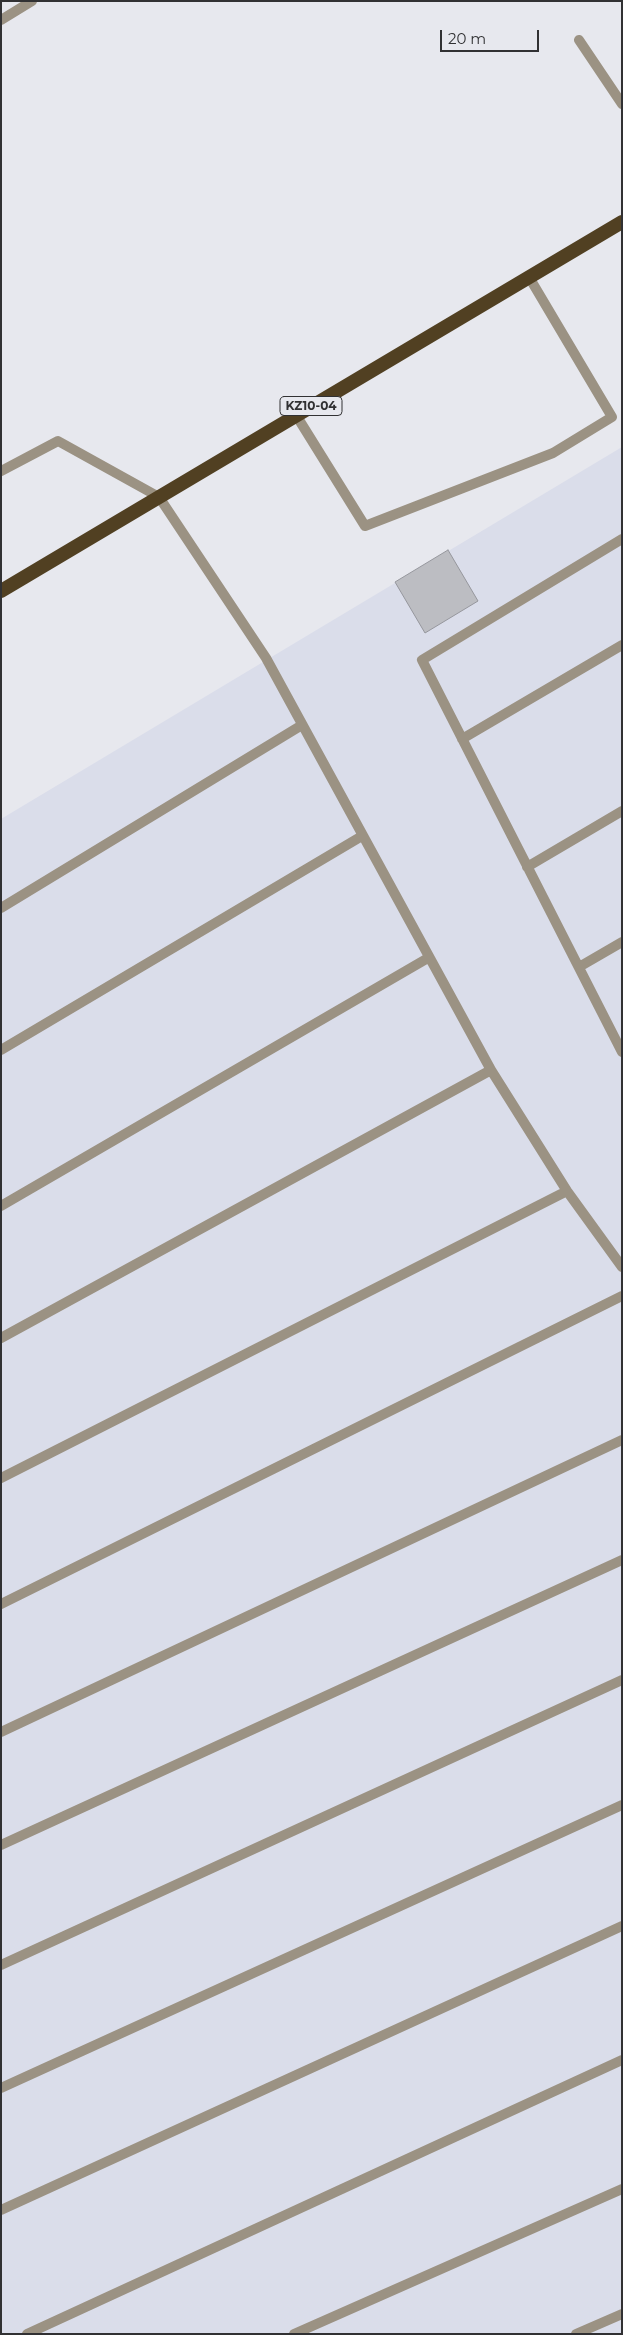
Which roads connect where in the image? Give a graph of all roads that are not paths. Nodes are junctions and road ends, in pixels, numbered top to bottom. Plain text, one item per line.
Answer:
1 (32, 1) edge
2 (1, 20) edge
3 (579, 40) dead end
4 (622, 104) edge
5 (622, 222) edge
6 (529, 277) junction
7 (296, 416) junction
8 (1, 471) edge
9 (159, 496) junction
10 (622, 539) edge
11 (1, 591) edge
12 (622, 645) edge
13 (302, 725) junction
14 (462, 739) junction
15 (622, 811) edge
16 (362, 836) junction
17 (527, 867) junction
18 (1, 908) edge
19 (622, 942) edge
20 (428, 958) junction
21 (578, 967) junction
22 (1, 1050) edge
23 (622, 1052) edge
24 (491, 1070) junction
25 (567, 1191) junction
26 (1, 1206) edge
27 (622, 1267) edge
28 (622, 1296) edge
29 (1, 1338) edge
30 (622, 1440) edge
31 (1, 1478) edge
32 (622, 1560) edge
33 (1, 1604) edge
34 (622, 1680) edge
35 (1, 1732) edge
36 (622, 1804) edge
37 (1, 1845) edge
38 (622, 1926) edge
39 (1, 1964) edge
40 (622, 2060) edge
41 (1, 2088) edge
42 (622, 2189) edge
43 (1, 2210) edge
44 (622, 2314) edge
45 (27, 2334) edge
46 (294, 2334) edge
47 (576, 2334) edge

1 - 2 lane
3 - 4 lane
5 - 6 highway, KZ10-04
6 - 7 highway, KZ10-04
6 - 7 lane
7 - 9 highway, KZ10-04
8 - 9 lane
9 - 11 highway, KZ10-04
9 - 13 lane
10 - 14 lane
12 - 14 lane
13 - 16 lane
13 - 18 lane
14 - 17 lane
15 - 17 lane
16 - 20 lane
16 - 22 lane
17 - 21 lane
19 - 21 lane
20 - 24 lane
20 - 26 lane
21 - 23 lane
24 - 25 lane
24 - 29 lane
25 - 27 lane
25 - 31 lane
28 - 33 lane
30 - 35 lane
32 - 37 lane
34 - 39 lane
36 - 41 lane
38 - 43 lane
40 - 45 lane
42 - 46 lane
44 - 47 lane

